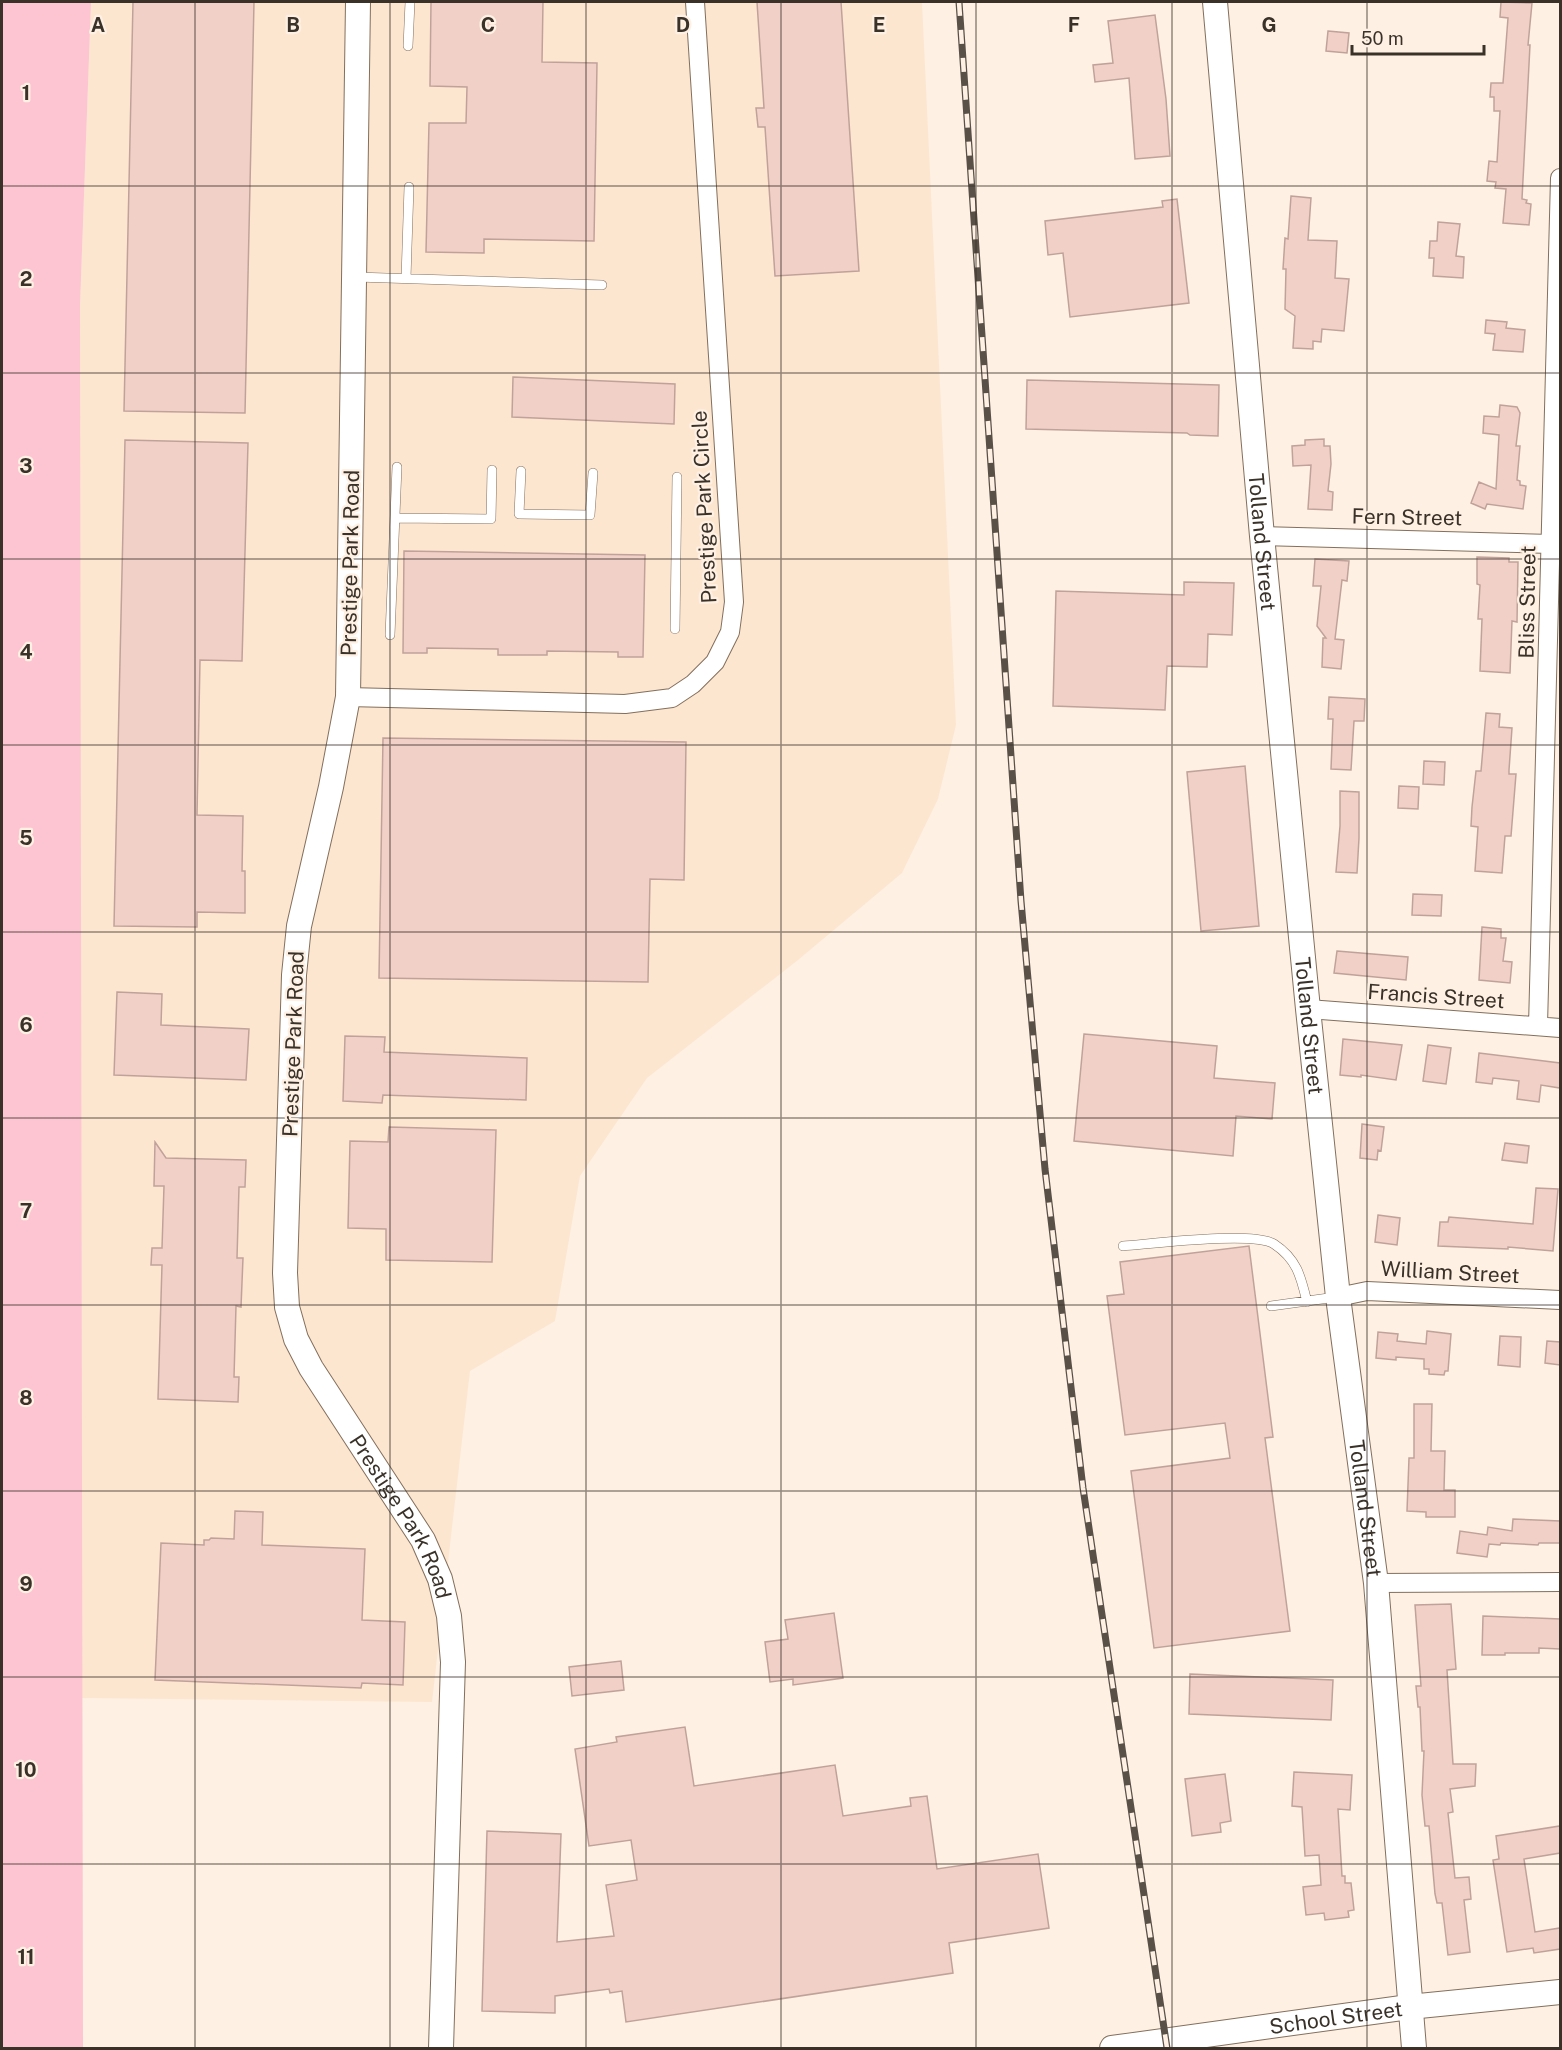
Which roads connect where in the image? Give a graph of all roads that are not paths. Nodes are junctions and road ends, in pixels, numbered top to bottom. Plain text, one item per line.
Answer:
1 (358, 2) edge
2 (410, 2) edge
3 (695, 2) edge
4 (1215, 2) edge
5 (408, 46) dead end
6 (1560, 178) edge
7 (409, 187) dead end
8 (354, 277) junction
9 (406, 278) junction
10 (602, 285) dead end
11 (398, 467) dead end
12 (492, 470) dead end
13 (521, 471) dead end
14 (593, 473) dead end
15 (677, 477) dead end
16 (396, 518) junction
17 (1262, 536) junction
18 (1551, 544) junction
19 (675, 629) dead end
20 (390, 635) dead end
21 (348, 697) junction
22 (1554, 701) edge
23 (1308, 1009) junction
24 (1538, 1026) junction
25 (1560, 1028) edge
26 (1123, 1246) dead end
27 (1338, 1297) junction
28 (1560, 1300) edge
29 (1307, 1302) junction
30 (1271, 1306) dead end
31 (1560, 1582) edge
32 (1376, 1583) junction
33 (1560, 1992) edge
34 (1409, 2007) junction
35 (441, 2049) edge
36 (1112, 2049) edge
37 (1414, 2049) edge

1 - 8 main road, Prestige Park Road
2 - 5 lane
3 - 21 street, Prestige Park Circle
4 - 17 main road, Tolland Street
6 - 18 street, Bliss Street
7 - 9 lane
8 - 9 lane
8 - 21 main road, Prestige Park Road
9 - 10 lane
11 - 16 lane
12 - 16 lane
13 - 14 lane
15 - 19 lane
16 - 20 lane
17 - 18 street, Fern Street
17 - 23 main road, Tolland Street
18 - 22 street, Bliss Street
21 - 35 main road, Prestige Park Road
22 - 24 street, Bliss Street
23 - 24 street, Francis Street
23 - 27 main road, Tolland Street
24 - 25 street, Francis Street
26 - 29 lane
27 - 28 street, William Street
27 - 29 lane
27 - 32 main road, Tolland Street
29 - 30 lane
31 - 32 street
32 - 34 main road, Tolland Street
33 - 34 main road, School Street
34 - 36 main road, School Street
34 - 37 main road, Tolland Street

